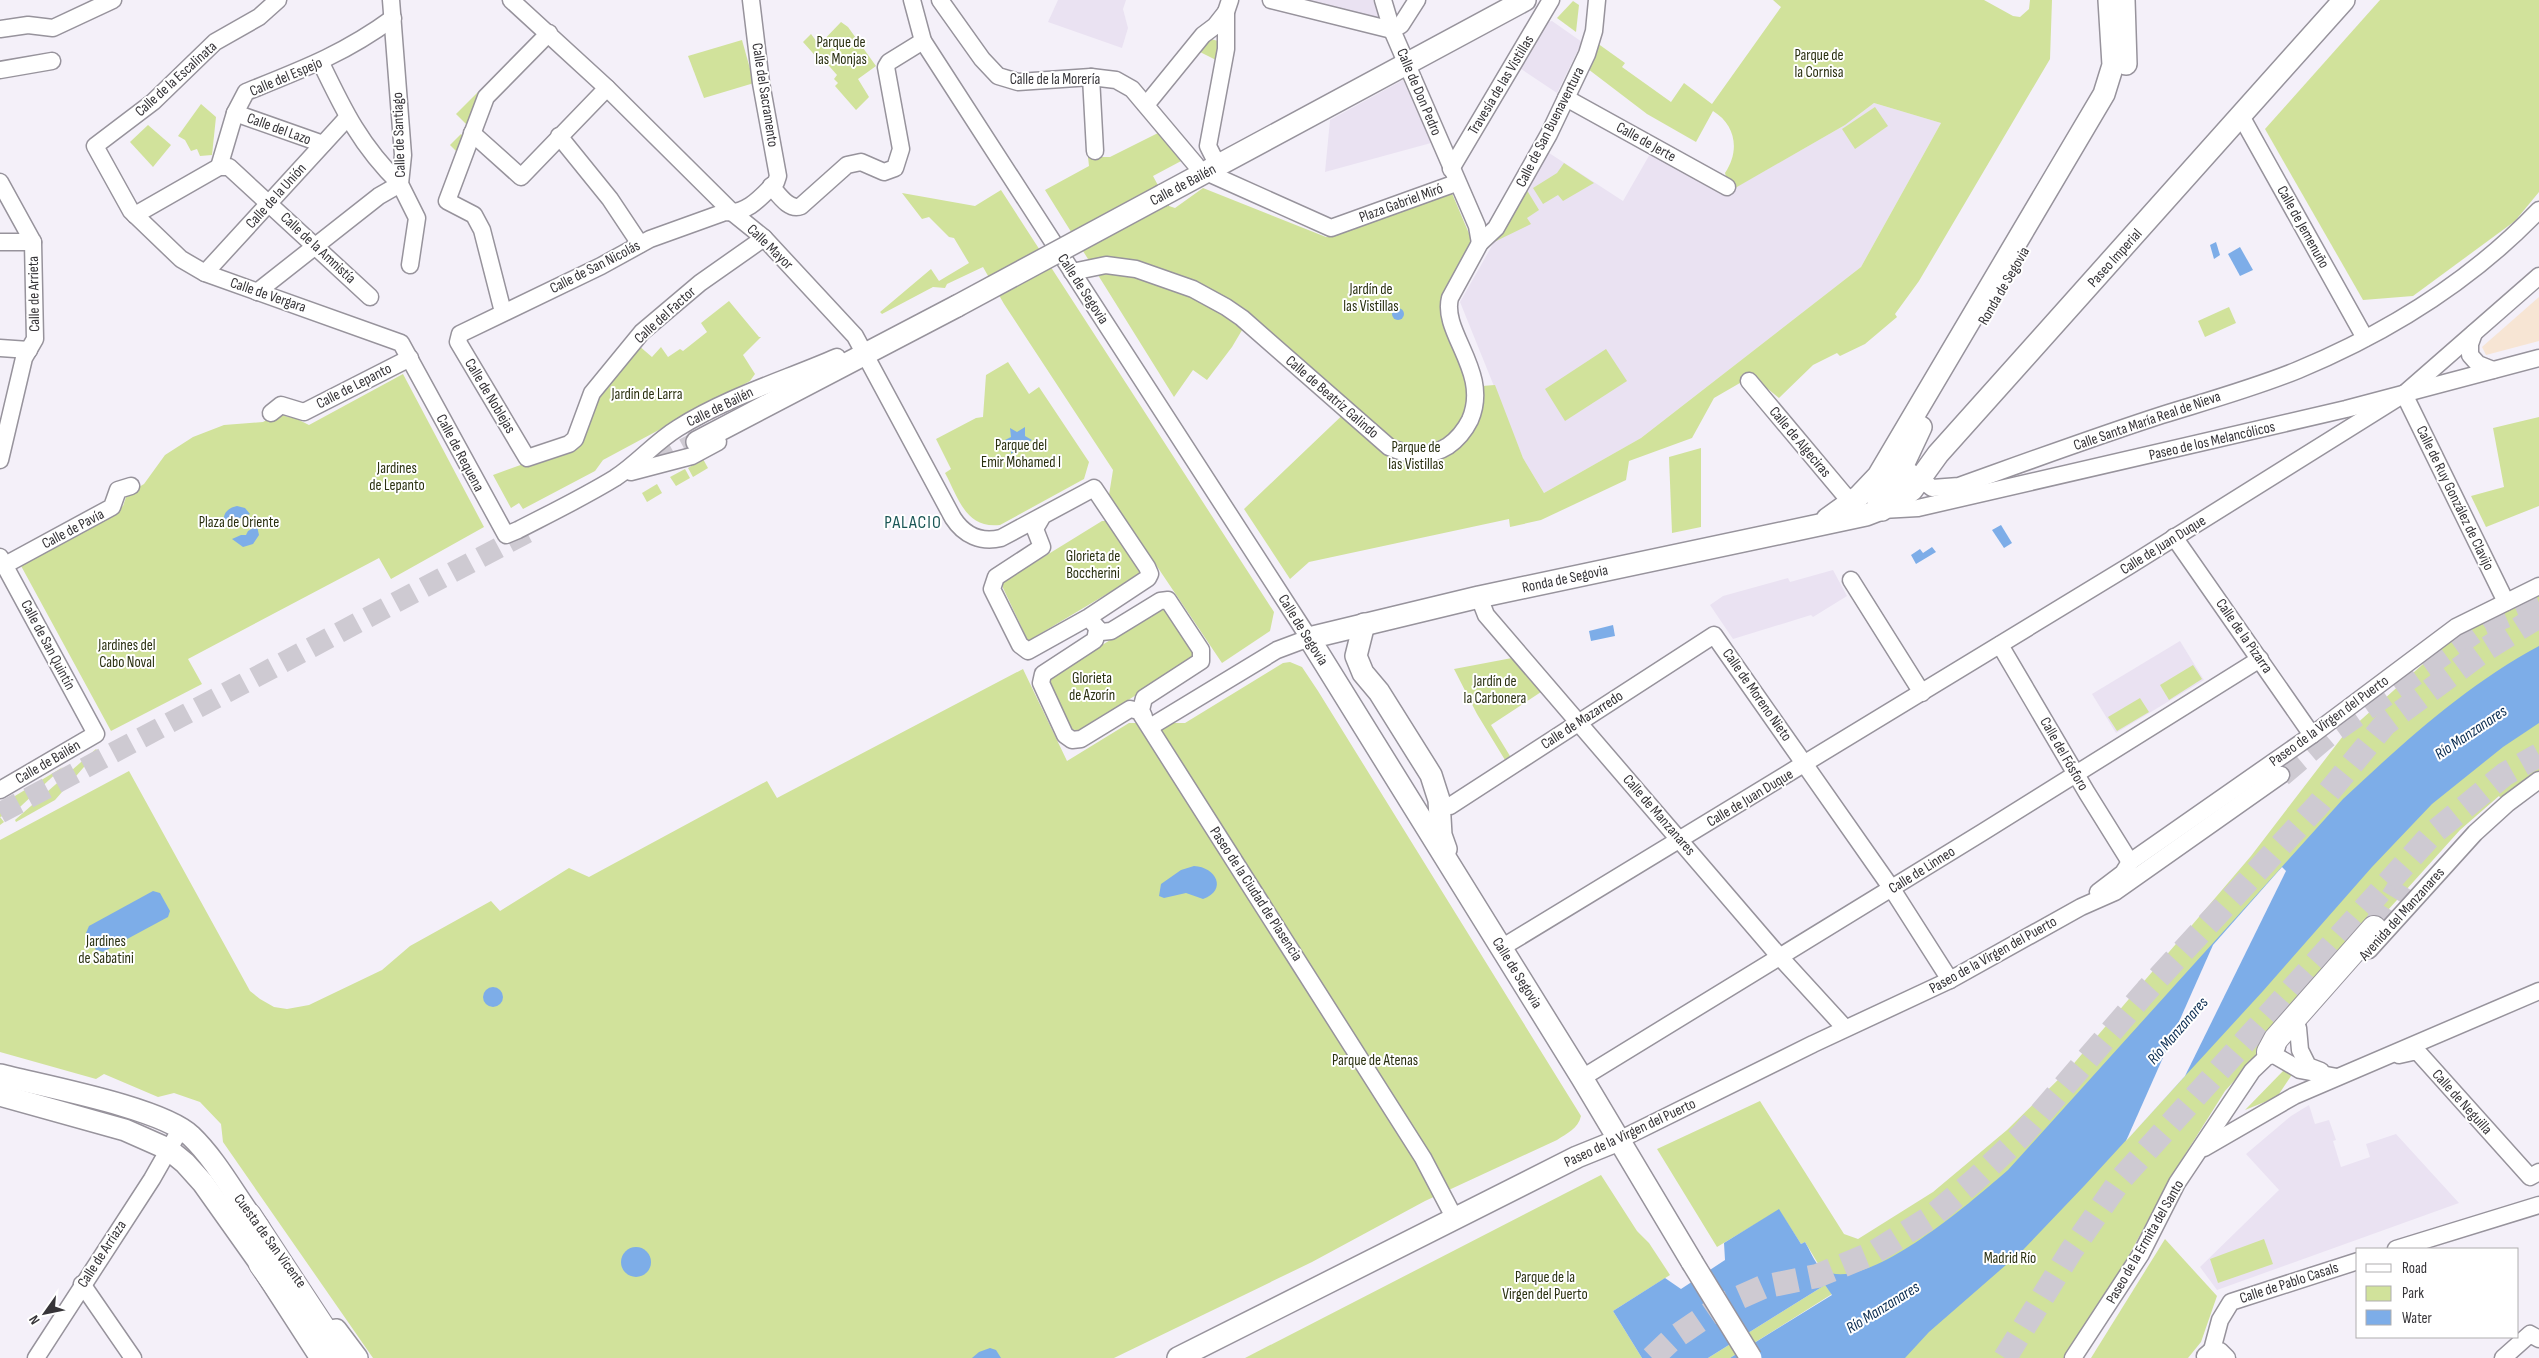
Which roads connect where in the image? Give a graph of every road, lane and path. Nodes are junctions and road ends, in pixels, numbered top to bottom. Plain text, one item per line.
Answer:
1 (113, 0) edge
2 (278, 0) edge
3 (391, 0) edge
4 (511, 0) edge
5 (751, 0) edge
6 (912, 0) edge
7 (940, 0) edge
8 (1271, 0) edge
9 (1383, 0) edge
10 (1417, 0) edge
11 (1506, 0) edge
12 (1525, 0) edge
13 (1551, 0) edge
14 (1597, 0) edge
15 (2109, 0) edge
16 (2124, 0) edge
17 (2344, 0) edge
18 (1228, 6) edge
19 (393, 18) junction
20 (0, 29) edge
21 (1392, 30) junction
22 (549, 33) junction
23 (923, 41) junction
24 (1405, 59) junction
25 (52, 61) dead end
26 (321, 62) junction
27 (0, 70) edge
28 (1091, 77) junction
29 (607, 88) junction
30 (1566, 98) junction
31 (1146, 105) junction
32 (235, 113) junction
33 (2241, 116) junction
34 (347, 118) junction
35 (472, 133) junction
36 (559, 136) junction
37 (323, 144) junction
38 (1095, 151) dead end
39 (1205, 165) junction
40 (219, 167) junction
41 (1454, 176) junction
42 (0, 182) edge
43 (400, 184) junction
44 (771, 186) junction
45 (1727, 187) dead end
46 (271, 204) junction
47 (2539, 210) edge
48 (733, 214) junction
49 (135, 215) junction
50 (1313, 221) joint
51 (764, 238) junction
52 (0, 242) edge
53 (33, 242) junction
54 (1480, 243) junction
55 (640, 244) junction
56 (316, 246) junction
57 (410, 265) dead end
58 (1072, 272) junction
59 (205, 273) junction
60 (2539, 276) edge
61 (257, 292) junction
62 (370, 296) dead end
63 (503, 312) junction
64 (2474, 333) junction
65 (460, 334) joint
66 (2364, 338) junction
67 (0, 348) edge
68 (862, 349) junction
69 (29, 350) junction
70 (410, 358) junction
71 (2539, 358) edge
72 (838, 363) junction
73 (2493, 370) junction
74 (1749, 381) dead end
75 (2404, 394) junction
76 (271, 413) dead end
77 (694, 437) tunnel mouth
78 (528, 458) joint
79 (0, 460) edge
80 (1904, 467) junction
81 (615, 478) junction
82 (1924, 482) junction
83 (131, 486) dead end
84 (1918, 508) junction
85 (1866, 510) junction
86 (1042, 517) junction
87 (518, 530) joint
88 (1011, 533) junction
89 (1036, 536) junction
90 (2174, 538) junction
91 (2, 561) edge
92 (1851, 580) dead end
93 (2539, 586) edge
94 (1479, 597) junction
95 (2506, 602) junction
96 (1093, 623) junction
97 (1364, 624) junction
98 (1714, 635) joint
99 (1309, 638) junction
100 (2000, 645) junction
101 (2260, 659) junction
102 (1922, 693) junction
103 (1147, 722) junction
104 (1579, 722) junction
105 (96, 734) joint
106 (2312, 736) junction
107 (1806, 764) junction
108 (2076, 774) junction
109 (2281, 775) tunnel mouth
110 (2539, 780) edge
111 (0, 790) edge
112 (1450, 806) dead end
113 (1681, 840) junction
114 (2130, 862) junction
115 (1452, 870) junction
116 (1892, 889) junction
117 (2080, 907) junction
118 (2374, 928) tunnel mouth
119 (1501, 948) junction
120 (1779, 956) junction
121 (1950, 980) junction
122 (2539, 991) edge
123 (1846, 1028) junction
124 (2298, 1028) junction
125 (2269, 1052) junction
126 (2374, 1060) junction
127 (0, 1075) edge
128 (2337, 1077) junction
129 (1582, 1078) junction
130 (0, 1095) edge
131 (180, 1128) junction
132 (1619, 1140) junction
133 (168, 1150) junction
134 (2200, 1151) junction
135 (2539, 1172) edge
136 (2539, 1204) edge
137 (249, 1215) junction
138 (1455, 1219) junction
139 (2399, 1248) edge
140 (2356, 1262) edge
141 (261, 1264) junction
142 (82, 1284) junction
143 (2539, 1339) edge
144 (2216, 1354) edge
145 (36, 1358) edge
146 (133, 1358) edge
147 (321, 1358) edge
148 (329, 1358) edge
149 (343, 1358) edge
150 (357, 1358) edge
151 (1178, 1358) edge
152 (1751, 1358) edge
153 (2074, 1358) edge
154 (2503, 1358) edge

1 - 20 street
2 - 49 street, Calle de la Escalinata
3 - 19 street, Calle de Santiago
4 - 22 street, Calle Mayor
5 - 44 street, Calle del Sacramento
6 - 23 street, Calle de Segovia
7 - 28 street, Calle de la Morería
8 - 21 street
9 - 21 street, Calle de Don Pedro
10 - 21 street
11 - 24 main road, Calle de Bailén
12 - 24 main road, Calle de Bailén
13 - 41 street, Travesía de las Vistillas
14 - 30 street, Calle de San Buenaventura
15 - 85 main road, Ronda de Segovia
16 - 80 main road, Ronda de Segovia
17 - 33 main road, Paseo Imperial
18 - 31 street
18 - 39 street
19 - 26 street, Calle del Espejo
19 - 43 street, Calle de Santiago
21 - 24 street, Calle de Don Pedro
22 - 29 street, Calle Mayor
22 - 35 street
23 - 44 street
23 - 58 street, Calle de Segovia
24 - 39 main road, Calle de Bailén
24 - 41 street, Calle de Don Pedro
25 - 27 street
26 - 32 street, Calle del Espejo
26 - 34 street
28 - 31 street, Calle de la Morería
28 - 38 street
29 - 36 street
29 - 48 street, Calle Mayor
30 - 45 street, Calle de Jerte
30 - 54 street, Calle de San Buenaventura
31 - 39 street, Calle de la Morería
32 - 37 street, Calle del Lazo
32 - 40 street, Calle del Espejo
33 - 66 street, Calle de Jemenuño
33 - 82 main road, Paseo Imperial
34 - 37 street, Calle de la Unión
34 - 43 street
35 - 36 street
35 - 63 street
36 - 55 street
37 - 46 street, Calle de la Unión
39 - 50 street, Calle de la Morería
39 - 68 main road, Calle de Bailén, bridge
40 - 46 street, Calle de la Amnistía
40 - 49 street
41 - 50 street, Plaza Gabriel Miró
41 - 54 street, Plaza Gabriel Miró
42 - 53 street
43 - 56 street
43 - 57 street, Calle de Santiago
44 - 48 street
46 - 56 street, Calle de la Amnistía
46 - 59 street, Calle de la Unión
47 - 66 street, Calle Santa María Real de Nieva
48 - 51 street, Calle Mayor
48 - 55 street, Calle de San Nicolás
49 - 59 street, Calle de Vergara
51 - 68 street, Calle Mayor
51 - 78 street, Calle del Factor
52 - 53 street
53 - 69 street, Calle de Arrieta
54 - 58 street, Calle de Beatriz Galindo
55 - 63 street, Calle de San Nicolás
56 - 61 street
56 - 62 street, Calle de la Amnistía
58 - 99 street, Calle de Segovia
59 - 61 street, Calle de Vergara
60 - 64 street
61 - 70 street, Calle de Vergara
63 - 65 street, Calle de San Nicolás
64 - 73 street
64 - 75 street
65 - 78 street, Calle de Noblejas
66 - 82 street, Calle Santa María Real de Nieva
67 - 69 street
68 - 72 main road, Calle de Bailén
68 - 88 street, Calle Mayor
69 - 79 street, Calle de Arrieta
70 - 76 street, Calle de Lepanto
70 - 87 street, Calle de Requena
71 - 73 street, Paseo de los Melancólicos
72 - 77 main road, Calle de Bailén
72 - 81 street, Calle de Bailén
72 - 81 street, Calle de Bailén
73 - 75 street, Paseo de los Melancólicos
74 - 85 street, Calle de Algeciras
75 - 84 street, Paseo de los Melancólicos
75 - 90 street, Calle de Juan Duque
75 - 95 street, Calle de Ruy González de Clavijo
80 - 82 street, Calle Santa María Real de Nieva
80 - 85 main road, Ronda de Segovia
81 - 87 street, Calle de Bailén
82 - 84 street
82 - 85 main road, Paseo Imperial
83 - 91 street, Calle de Pavía
84 - 85 street, Paseo de los Melancólicos
85 - 94 main road, Ronda de Segovia
86 - 88 street
86 - 89 street
86 - 96 street
88 - 89 street
89 - 96 street
90 - 100 street, Calle de Juan Duque
90 - 101 street, Calle de la Pizarra
91 - 105 street, Calle de San Quintín
92 - 102 street
93 - 95 street, Paseo de la Virgen del Puerto
94 - 97 main road, Ronda de Segovia
94 - 104 street, Calle de Manzanares
95 - 106 street, Paseo de la Virgen del Puerto
96 - 103 street
96 - 103 street
97 - 99 main road, Ronda de Segovia
97 - 115 main road
98 - 104 street, Calle de Mazarredo
98 - 107 street, Calle de Moreno Nieto
99 - 103 street
99 - 115 main road, Calle de Segovia
100 - 102 street, Calle de Juan Duque
100 - 108 street, Calle del Fósforo
101 - 106 street, Calle de la Pizarra
101 - 108 street, Calle de Linneo
102 - 107 street, Calle de Juan Duque
103 - 138 street, Paseo de la Ciudad de Plasencia
104 - 112 street, Calle de Mazarredo
104 - 113 street, Calle de Manzanares
105 - 111 street, Calle de Bailén
106 - 114 street, Paseo de la Virgen del Puerto
107 - 113 street, Calle de Juan Duque
107 - 116 street, Calle de Moreno Nieto
108 - 114 street, Calle del Fósforo
108 - 116 street, Calle de Linneo
109 - 117 street, Paseo de la Virgen del Puerto
110 - 124 street, Avenida del Manzanares
113 - 119 street, Calle de Juan Duque
113 - 120 street, Calle de Manzanares
114 - 117 street, Paseo de la Virgen del Puerto
115 - 119 main road, Calle de Segovia
116 - 120 street, Calle de Linneo
116 - 121 street, Calle de Moreno Nieto
117 - 121 street, Paseo de la Virgen del Puerto
118 - 125 highway
119 - 129 main road, Calle de Segovia
120 - 123 street, Calle de Manzanares
120 - 129 street, Calle de Linneo
121 - 123 street, Paseo de la Virgen del Puerto
122 - 126 street, Paseo de la Ermita del Santo
123 - 132 street, Paseo de la Virgen del Puerto
124 - 125 street, Avenida del Manzanares
124 - 128 street
125 - 128 street
125 - 134 street, Paseo de la Ermita del Santo
126 - 128 street, Paseo de la Ermita del Santo
126 - 135 street, Calle de Neguilla
127 - 131 main road, Cuesta de San Vicente
128 - 134 street, Paseo de la Ermita del Santo
129 - 132 main road, Calle de Segovia
130 - 133 main road, Cuesta de San Vicente
131 - 133 street
131 - 137 main road, Cuesta de San Vicente
132 - 138 main road, Paseo de la Virgen del Puerto
132 - 152 main road, Calle de Segovia, bridge
133 - 141 main road, Cuesta de San Vicente
133 - 142 street, Calle de Arriaza
134 - 153 street, Paseo de la Ermita del Santo
136 - 139 street
137 - 149 highway
137 - 150 main road, Cuesta de San Vicente
138 - 151 main road, Paseo de la Virgen del Puerto
140 - 144 street, Calle de Pablo Casals
141 - 147 main road, Cuesta de San Vicente
141 - 148 highway
142 - 145 street, Calle de Arriaza
142 - 146 street
143 - 154 street

